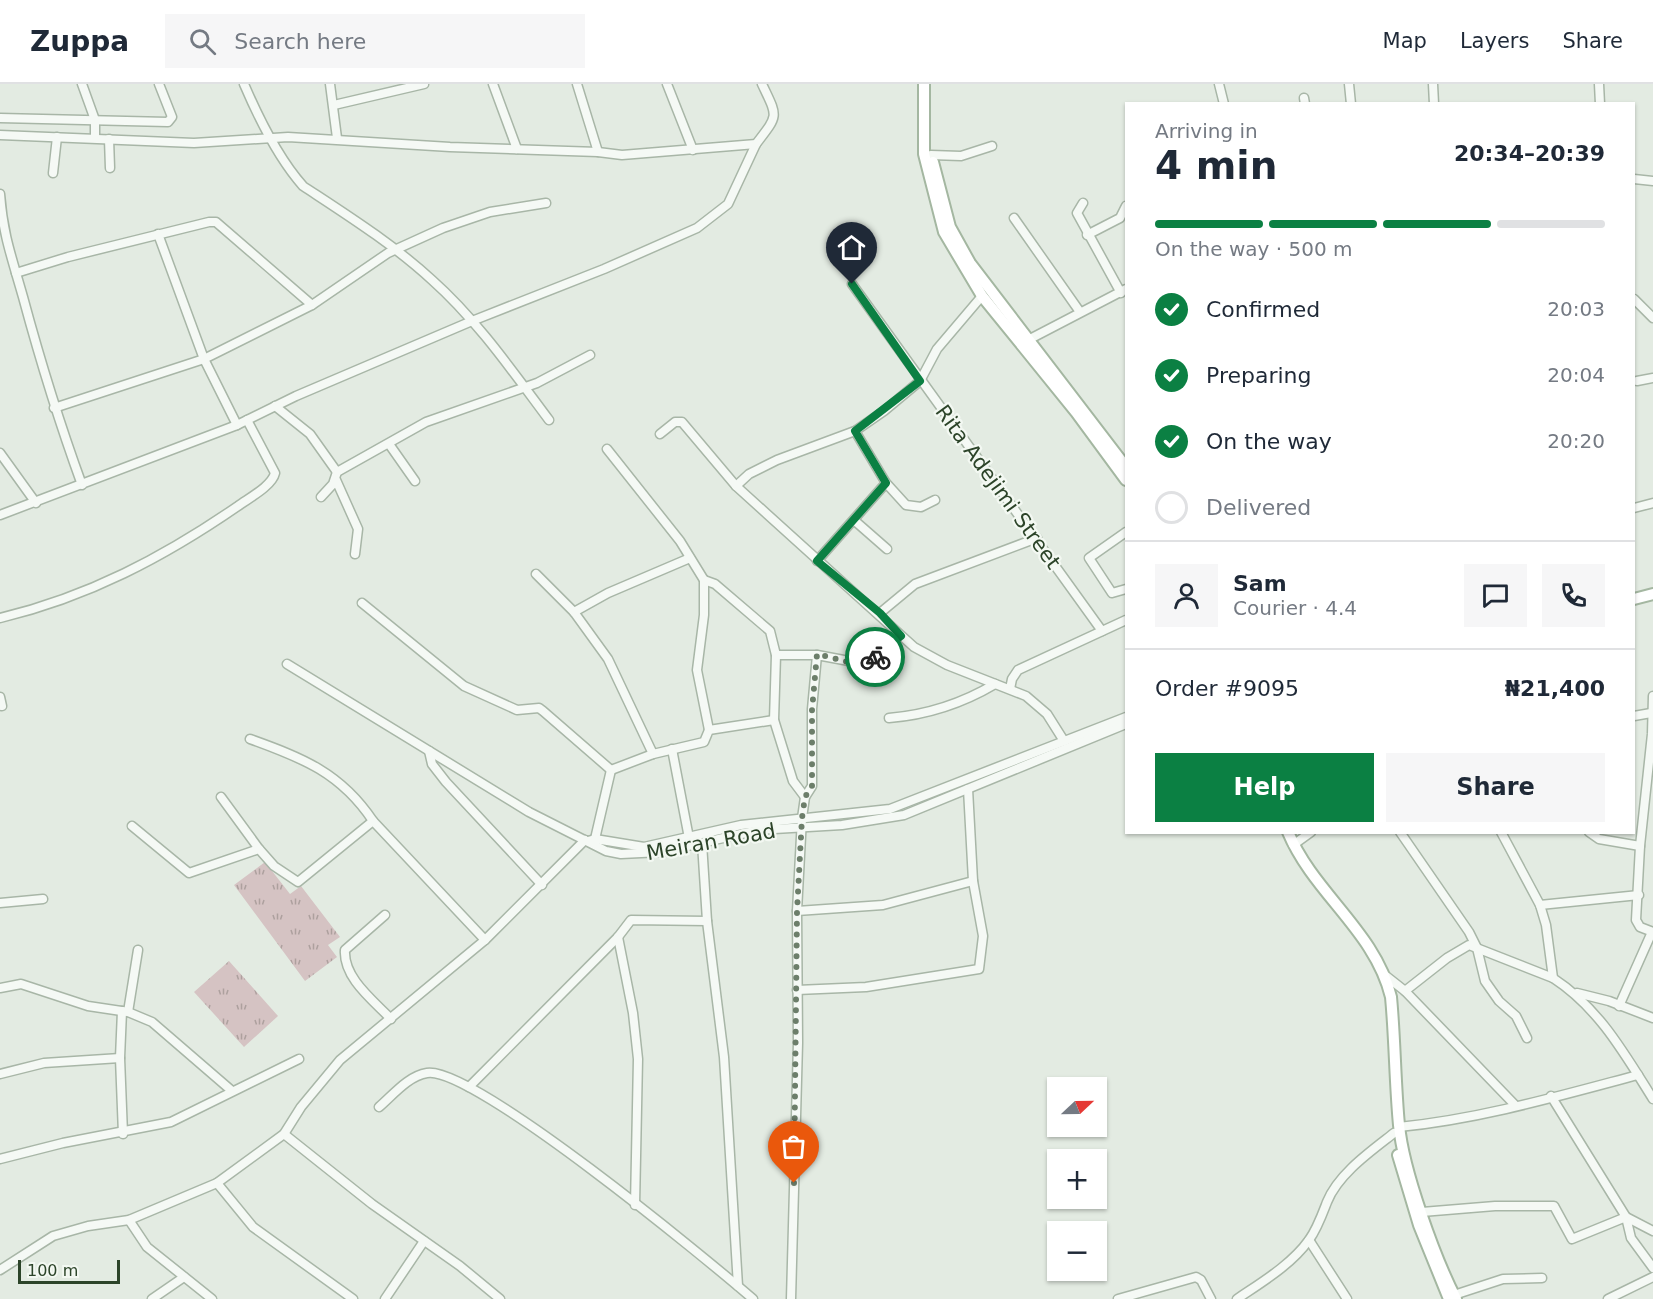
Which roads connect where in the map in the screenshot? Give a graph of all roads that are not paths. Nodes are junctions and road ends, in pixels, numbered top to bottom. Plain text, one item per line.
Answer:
1 (82, 84) edge
2 (159, 84) edge
3 (244, 84) edge
4 (330, 84) edge
5 (424, 84) edge
6 (493, 84) edge
7 (578, 84) edge
8 (667, 84) edge
9 (762, 84) edge
10 (924, 84) edge
11 (930, 84) edge
12 (1219, 84) edge
13 (1349, 84) edge
14 (1433, 84) edge
15 (1599, 84) edge
16 (1224, 102) edge
17 (1351, 102) edge
18 (1434, 102) edge
19 (1600, 102) edge
20 (334, 105) junction
21 (0, 118) edge
22 (95, 120) junction
23 (926, 131) junction
24 (0, 135) edge
25 (57, 137) junction
26 (271, 137) junction
27 (95, 138) junction
28 (337, 138) junction
29 (109, 139) junction
30 (756, 144) junction
31 (992, 146) dead end
32 (516, 149) junction
33 (693, 150) junction
34 (928, 151) junction
35 (598, 152) junction
36 (110, 168) dead end
37 (53, 173) dead end
38 (1635, 179) edge
39 (1653, 181) edge
40 (0, 194) edge
41 (546, 202) dead end
42 (1083, 203) dead end
43 (1125, 208) edge
44 (1014, 218) dead end
45 (158, 234) junction
46 (1087, 235) junction
47 (396, 250) junction
48 (16, 273) junction
49 (852, 284) dead end
50 (1124, 291) edge
51 (982, 296) junction
52 (1635, 299) edge
53 (312, 305) junction
54 (1080, 312) junction
55 (1653, 318) edge
56 (472, 321) junction
57 (1016, 332) junction
58 (1028, 340) junction
59 (590, 355) dead end
60 (204, 359) junction
61 (1653, 378) edge
62 (920, 381) junction
63 (1637, 381) dead end
64 (524, 387) junction
65 (275, 406) junction
66 (54, 408) junction
67 (247, 420) junction
68 (549, 420) dead end
69 (237, 425) junction
70 (855, 431) junction
71 (660, 434) dead end
72 (389, 444) junction
73 (607, 448) dead end
74 (0, 453) edge
75 (1125, 466) edge
76 (336, 476) junction
77 (1125, 479) edge
78 (415, 481) dead end
79 (886, 483) junction
80 (82, 484) junction
81 (736, 486) junction
82 (321, 497) dead end
83 (935, 500) dead end
84 (36, 503) junction
85 (1653, 503) edge
86 (1635, 508) edge
87 (0, 515) edge
88 (855, 521) junction
89 (1125, 533) edge
90 (1037, 538) junction
91 (887, 549) dead end
92 (355, 554) dead end
93 (690, 558) junction
94 (817, 561) junction
95 (536, 574) dead end
96 (704, 580) junction
97 (1125, 589) edge
98 (1653, 594) edge
99 (1635, 599) edge
100 (1653, 602) edge
101 (362, 603) dead end
102 (1635, 606) edge
103 (574, 612) junction
104 (880, 613) junction
105 (0, 618) edge
106 (1125, 620) edge
107 (1102, 631) junction
108 (901, 636) junction
109 (817, 654) junction
110 (776, 655) junction
111 (287, 664) dead end
112 (994, 684) junction
113 (1010, 689) junction
114 (1653, 696) edge
115 (1651, 713) junction
116 (1635, 716) edge
117 (1125, 717) edge
118 (889, 718) dead end
119 (774, 720) junction
120 (1125, 724) edge
121 (709, 730) junction
122 (250, 739) dead end
123 (1065, 741) junction
124 (672, 749) junction
125 (429, 751) junction
126 (653, 754) junction
127 (611, 770) junction
128 (968, 789) junction
129 (221, 797) dead end
130 (805, 797) junction
131 (373, 821) junction
132 (802, 823) junction
133 (132, 826) dead end
134 (1283, 834) edge
135 (1289, 834) edge
136 (1308, 834) edge
137 (1401, 834) edge
138 (1502, 834) edge
139 (1592, 834) edge
140 (689, 838) junction
141 (589, 840) junction
142 (702, 843) junction
143 (1293, 845) junction
144 (1640, 846) junction
145 (259, 849) junction
146 (973, 881) junction
147 (542, 885) junction
148 (1639, 895) junction
149 (43, 899) dead end
150 (0, 903) edge
151 (1540, 905) junction
152 (797, 911) junction
153 (385, 915) dead end
154 (707, 921) junction
155 (1652, 932) edge
156 (618, 938) junction
157 (485, 940) junction
158 (1477, 948) junction
159 (138, 950) dead end
160 (1386, 976) junction
161 (1553, 978) junction
162 (0, 988) edge
163 (797, 990) junction
164 (1405, 991) junction
165 (1577, 993) junction
166 (1619, 1006) junction
167 (125, 1012) junction
168 (1653, 1018) edge
169 (391, 1019) junction
170 (1527, 1038) dead end
171 (120, 1058) junction
172 (299, 1059) dead end
173 (0, 1074) edge
174 (1638, 1075) junction
175 (470, 1087) junction
176 (232, 1091) junction
177 (1551, 1096) junction
178 (1653, 1099) edge
179 (1515, 1105) junction
180 (379, 1107) dead end
181 (1397, 1130) junction
182 (123, 1134) junction
183 (284, 1134) junction
184 (0, 1159) edge
185 (217, 1183) junction
186 (635, 1205) junction
187 (1422, 1212) junction
188 (1626, 1217) junction
189 (129, 1220) junction
190 (1653, 1231) edge
191 (1309, 1240) junction
192 (424, 1241) junction
193 (1653, 1268) edge
194 (0, 1270) edge
195 (184, 1277) junction
196 (1653, 1277) edge
197 (1542, 1278) dead end
198 (738, 1286) junction
199 (157, 1298) edge
200 (1453, 1298) edge
201 (212, 1299) edge
202 (354, 1299) edge
203 (385, 1299) edge
204 (500, 1299) edge
205 (753, 1299) edge
206 (791, 1299) edge
207 (1118, 1299) edge
208 (1211, 1299) edge
209 (1238, 1299) edge
210 (1347, 1299) edge
211 (1608, 1299) edge

1 - 22 street
2 - 22 street
3 - 26 street
4 - 20 street
5 - 20 street
6 - 32 street
7 - 35 street
8 - 33 street
9 - 30 street
10 - 23 main road
11 - 23 main road
12 - 16 street
13 - 17 street
14 - 18 street
15 - 19 street
20 - 28 street
21 - 22 street
22 - 27 street
23 - 34 main road
24 - 25 street
25 - 27 street
25 - 37 street
26 - 28 street
26 - 29 street
26 - 47 street
27 - 29 street
28 - 32 street
29 - 36 street
30 - 33 street
30 - 56 street
31 - 34 street
32 - 35 street
33 - 35 street
34 - 51 main road
34 - 57 main road
38 - 39 street
40 - 48 street
41 - 47 street
42 - 46 street
43 - 46 street
44 - 54 street
45 - 48 street
45 - 53 street
45 - 60 street
46 - 50 street
47 - 53 street
47 - 56 street
48 - 66 street
49 - 62 street, Rita Adejimi Street
50 - 54 street
51 - 57 main road
51 - 62 street
52 - 55 street
53 - 60 street
54 - 58 street
56 - 64 street
56 - 65 street
57 - 58 main road
57 - 77 main road
58 - 75 main road
59 - 64 street
60 - 66 street
60 - 69 street
61 - 63 street
62 - 70 street
62 - 90 street, Rita Adejimi Street
64 - 68 street
64 - 72 street
65 - 67 street
65 - 76 street
66 - 80 street
67 - 69 street
67 - 105 street
69 - 80 street
70 - 79 street
70 - 81 street
71 - 81 street
72 - 76 street
72 - 78 street
73 - 93 street
74 - 84 street
76 - 82 street
76 - 92 street
79 - 83 street
79 - 88 street
80 - 84 street
81 - 94 street
84 - 87 street
85 - 86 street
88 - 91 street
88 - 94 street
89 - 97 street
90 - 104 street
90 - 107 street, Rita Adejimi Street
93 - 96 street
93 - 103 street
94 - 104 street
95 - 103 street
96 - 110 street
96 - 121 street
98 - 99 main road
100 - 102 main road
101 - 127 street
103 - 126 street
104 - 108 street
106 - 107 street
107 - 113 street
108 - 109 street
108 - 112 street
109 - 110 street
109 - 130 street
110 - 119 street
111 - 125 street
112 - 113 street
112 - 118 street
113 - 123 street
114 - 115 street
115 - 116 street
115 - 144 street
117 - 123 street, Meiran Road
119 - 121 street
119 - 130 street
120 - 128 street, Meiran Road
121 - 124 street
122 - 131 street
123 - 132 street, Meiran Road
124 - 126 street
124 - 140 street
125 - 141 street
125 - 147 street
126 - 127 street
127 - 141 street
128 - 132 street, Meiran Road
128 - 146 street
129 - 145 street
130 - 132 street
131 - 145 street
131 - 157 street
132 - 140 street, Meiran Road
132 - 142 street, Meiran Road
132 - 152 street
133 - 145 street
134 - 181 main road
135 - 143 main road
136 - 143 street
137 - 158 street
138 - 151 street
139 - 144 street
140 - 141 street, Meiran Road
141 - 142 street, Meiran Road
141 - 147 street
142 - 154 street
143 - 160 main road
144 - 148 street
146 - 152 street
146 - 163 street
147 - 157 street
148 - 151 street
148 - 155 street
149 - 150 street
151 - 161 street
152 - 163 street
153 - 169 street
154 - 156 street
154 - 198 street
155 - 166 street
156 - 175 street
156 - 186 street
157 - 169 street
158 - 161 street
158 - 164 street
158 - 170 street
159 - 167 street
160 - 164 street
160 - 181 main road
161 - 165 street
162 - 167 street
163 - 206 street
164 - 179 street
165 - 166 street
165 - 174 street
166 - 168 street
167 - 171 street
167 - 176 street
169 - 183 street
171 - 173 street
171 - 182 street
172 - 176 street
174 - 177 street
174 - 178 street
175 - 180 street
175 - 186 street
176 - 182 street
177 - 179 street
177 - 188 street
179 - 181 street
181 - 187 main road
181 - 191 street
181 - 200 main road
182 - 184 street
183 - 185 street
183 - 192 street
185 - 189 street
185 - 202 street
186 - 198 street
187 - 188 street
187 - 200 main road
188 - 190 street
188 - 193 street
189 - 194 street
189 - 195 street
191 - 209 street
191 - 210 street
192 - 203 street
192 - 204 street
195 - 199 street
195 - 201 street
196 - 211 street
197 - 200 street
198 - 205 street
207 - 208 street

